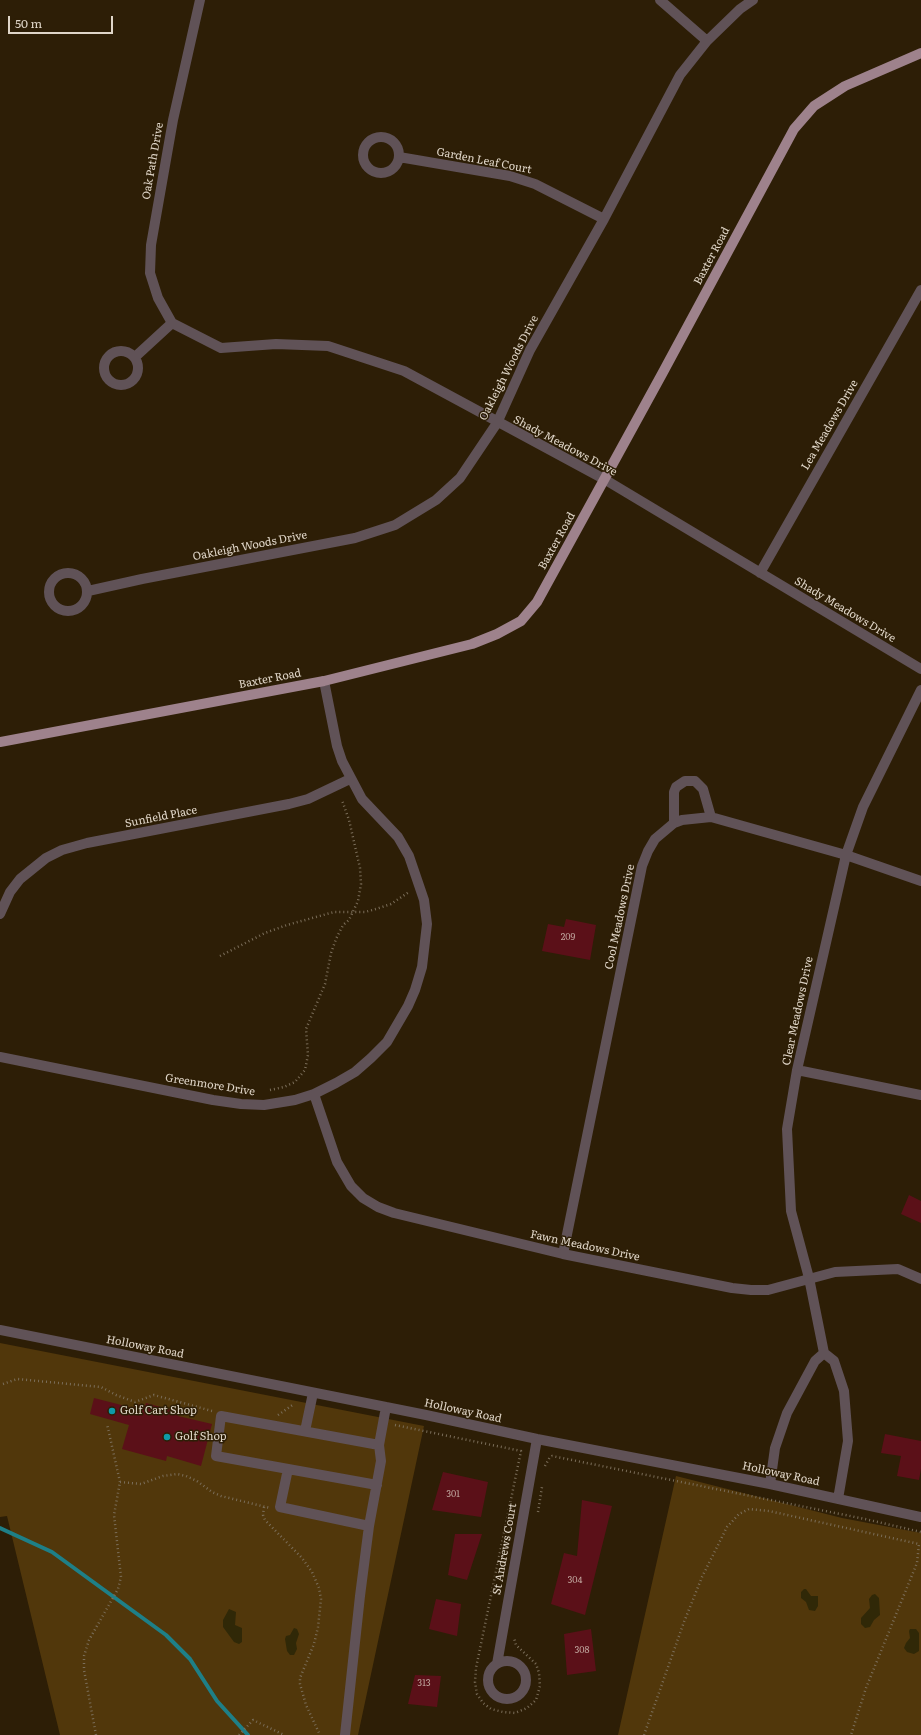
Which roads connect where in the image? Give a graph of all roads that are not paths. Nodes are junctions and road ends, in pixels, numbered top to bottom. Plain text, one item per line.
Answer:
1 (200, 0) edge
2 (660, 0) edge
3 (753, 0) edge
4 (707, 41) junction
5 (921, 54) edge
6 (399, 157) dead end
7 (604, 219) junction
8 (921, 290) edge
9 (172, 323) junction
10 (135, 357) dead end
11 (497, 423) junction
12 (604, 480) junction
13 (760, 573) junction
14 (88, 591) dead end
15 (921, 668) edge
16 (324, 681) junction
17 (921, 690) edge
18 (0, 742) edge
19 (350, 780) junction
20 (711, 817) junction
21 (674, 823) junction
22 (846, 856) junction
23 (921, 882) edge
24 (0, 914) edge
25 (0, 1057) edge
26 (797, 1070) junction
27 (314, 1094) junction
28 (921, 1095) edge
29 (563, 1254) junction
30 (809, 1278) junction
31 (921, 1279) edge
32 (0, 1330) edge
33 (824, 1352) junction
34 (312, 1392) junction
35 (386, 1407) junction
36 (305, 1431) junction
37 (537, 1439) junction
38 (379, 1445) junction
39 (288, 1469) junction
40 (770, 1484) junction
41 (377, 1486) junction
42 (838, 1498) junction
43 (921, 1518) edge
44 (369, 1526) junction
45 (497, 1664) dead end
46 (345, 1735) edge

1 - 9 street, Oak Path Drive
2 - 4 street
3 - 4 street, Oakleigh Woods Drive
4 - 7 street, Oakleigh Woods Drive
5 - 12 main road, Baxter Road
6 - 7 street, Garden Leaf Court
7 - 11 street, Oakleigh Woods Drive
8 - 13 street, Lea Meadows Drive
9 - 10 street
9 - 11 street, Shady Meadows Drive
11 - 12 street, Shady Meadows Drive
11 - 14 street, Oakleigh Woods Drive
12 - 13 street, Shady Meadows Drive
12 - 16 main road, Baxter Road
13 - 15 street, Shady Meadows Drive
16 - 18 main road, Baxter Road
16 - 19 street, Greenmore Drive
17 - 22 street, Clear Meadows Drive
19 - 24 street, Sunfield Place
19 - 27 street, Greenmore Drive
20 - 21 street, Cool Meadows Drive
20 - 21 street
20 - 22 street, Cool Meadows Drive
21 - 29 street, Cool Meadows Drive
22 - 23 street, Cool Meadows Drive
22 - 26 street, Clear Meadows Drive
25 - 27 street, Greenmore Drive
26 - 28 street
26 - 30 street, Clear Meadows Drive
27 - 29 street, Fawn Meadows Drive
29 - 30 street, Fawn Meadows Drive
30 - 31 street, Fawn Meadows Drive
30 - 33 street, Clear Meadows Drive
32 - 34 street, Holloway Road
33 - 40 street
33 - 42 street, Clear Meadows Drive
34 - 35 street, Holloway Road
34 - 36 street
35 - 37 street, Holloway Road
35 - 38 street
36 - 38 street
36 - 39 street
37 - 40 street, Holloway Road
37 - 45 street, St Andrews Court
38 - 41 street
39 - 41 street
39 - 44 street
40 - 42 street, Holloway Road
41 - 44 street
42 - 43 street, Holloway Road
44 - 46 street

